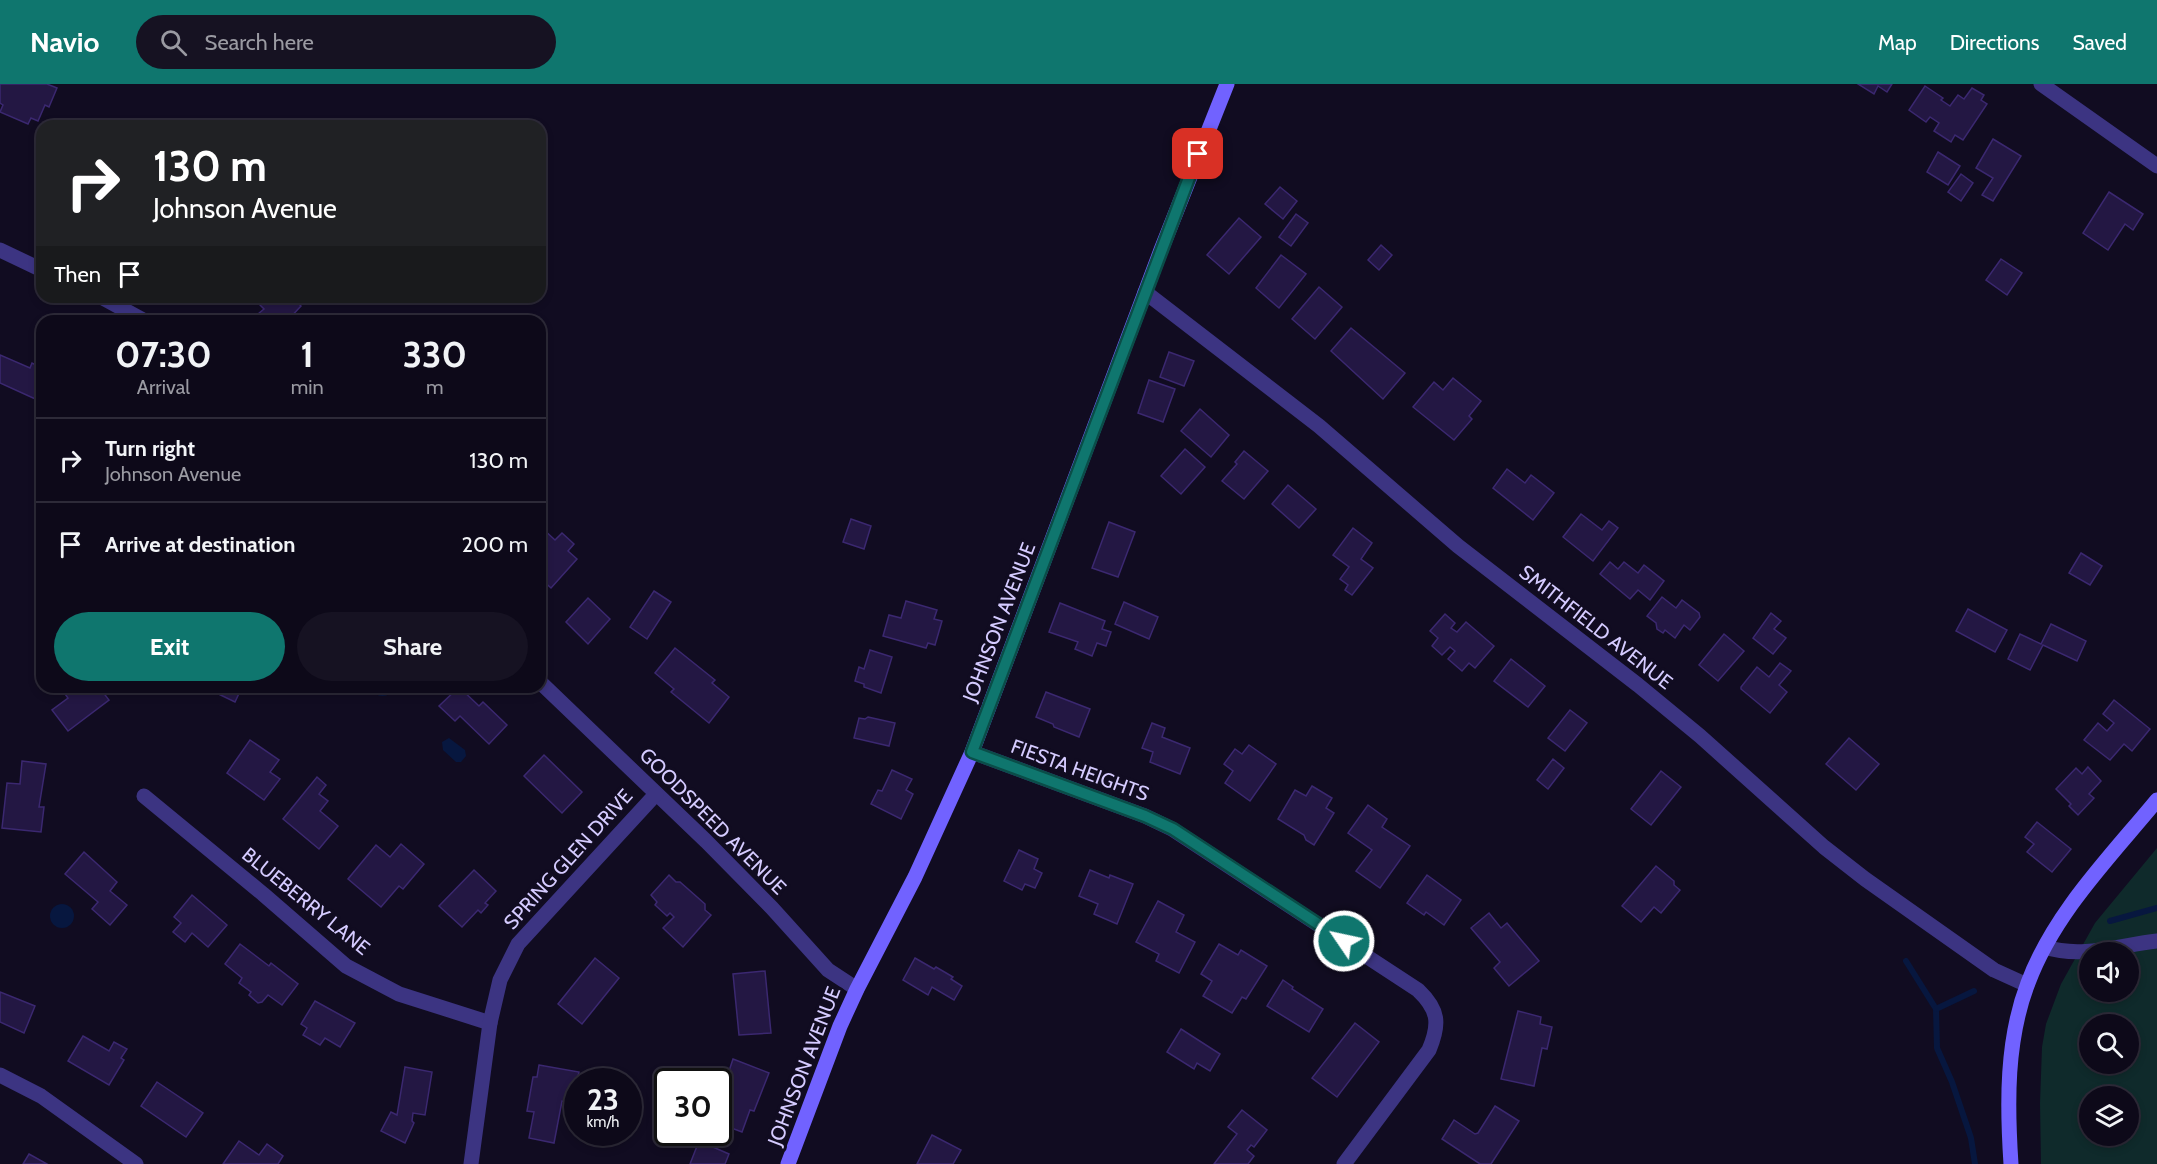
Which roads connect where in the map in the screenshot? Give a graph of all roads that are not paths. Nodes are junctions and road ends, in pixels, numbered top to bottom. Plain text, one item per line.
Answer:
1 (1227, 84) edge
2 (2041, 84) edge
3 (2157, 166) edge
4 (0, 250) edge
5 (36, 267) edge
6 (1145, 292) junction
7 (112, 303) edge
8 (134, 315) edge
9 (546, 688) edge
10 (972, 752) junction
11 (656, 794) junction
12 (144, 796) dead end
13 (2157, 800) edge
14 (2157, 941) edge
15 (2045, 947) junction
16 (2027, 985) junction
17 (857, 989) junction
18 (490, 1023) junction
19 (0, 1075) edge
20 (136, 1164) edge
21 (471, 1164) edge
22 (788, 1164) edge
23 (1344, 1164) edge
24 (2011, 1164) edge

1 - 6 street, JOHNSON AVENUE
2 - 3 street
4 - 5 street
6 - 10 street, JOHNSON AVENUE
6 - 16 street, SMITHFIELD AVENUE
7 - 8 street
9 - 11 street, GOODSPEED AVENUE
10 - 17 street, JOHNSON AVENUE
10 - 23 street, FIESTA HEIGHTS
11 - 17 street, GOODSPEED AVENUE
11 - 18 street, SPRING GLEN DRIVE
12 - 18 street, BLUEBERRY LANE
13 - 15 street
14 - 15 street
15 - 16 street
16 - 24 street
17 - 22 street, JOHNSON AVENUE
18 - 21 street, SPRING GLEN DRIVE
19 - 20 street

